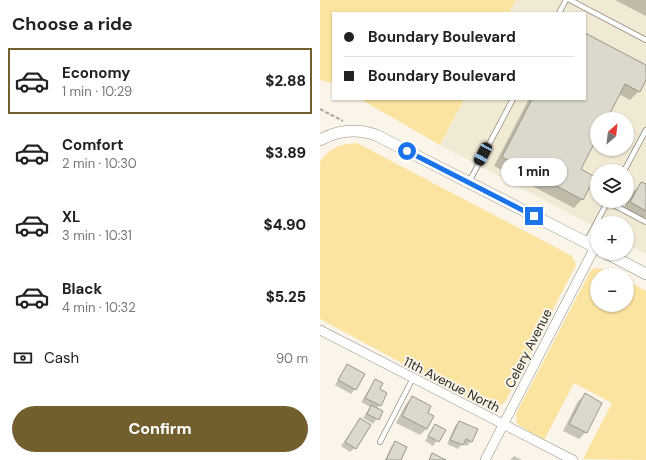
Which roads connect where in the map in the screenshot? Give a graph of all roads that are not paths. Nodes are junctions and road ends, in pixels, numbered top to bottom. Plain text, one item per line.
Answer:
1 (566, 0) edge
2 (570, 0) edge
3 (560, 12) edge
4 (646, 40) edge
5 (512, 100) edge
6 (646, 130) edge
7 (320, 140) edge
8 (628, 164) edge
9 (468, 182) junction
10 (621, 208) edge
11 (646, 222) edge
12 (590, 244) edge
13 (590, 252) edge
14 (619, 260) edge
15 (646, 274) edge
16 (320, 330) edge
17 (413, 378) junction
18 (503, 425) junction
19 (380, 442) dead end
20 (485, 460) edge
21 (573, 460) edge

1 - 3 lane
2 - 4 lane
5 - 9 lane
6 - 8 lane
7 - 9 street
9 - 12 street
10 - 11 lane
13 - 18 street, Celery Avenue
14 - 15 street
16 - 17 street, 11th Avenue North
17 - 18 street, 11th Avenue North
17 - 19 lane
18 - 20 street, Celery Avenue
18 - 21 street, 11th Avenue North

